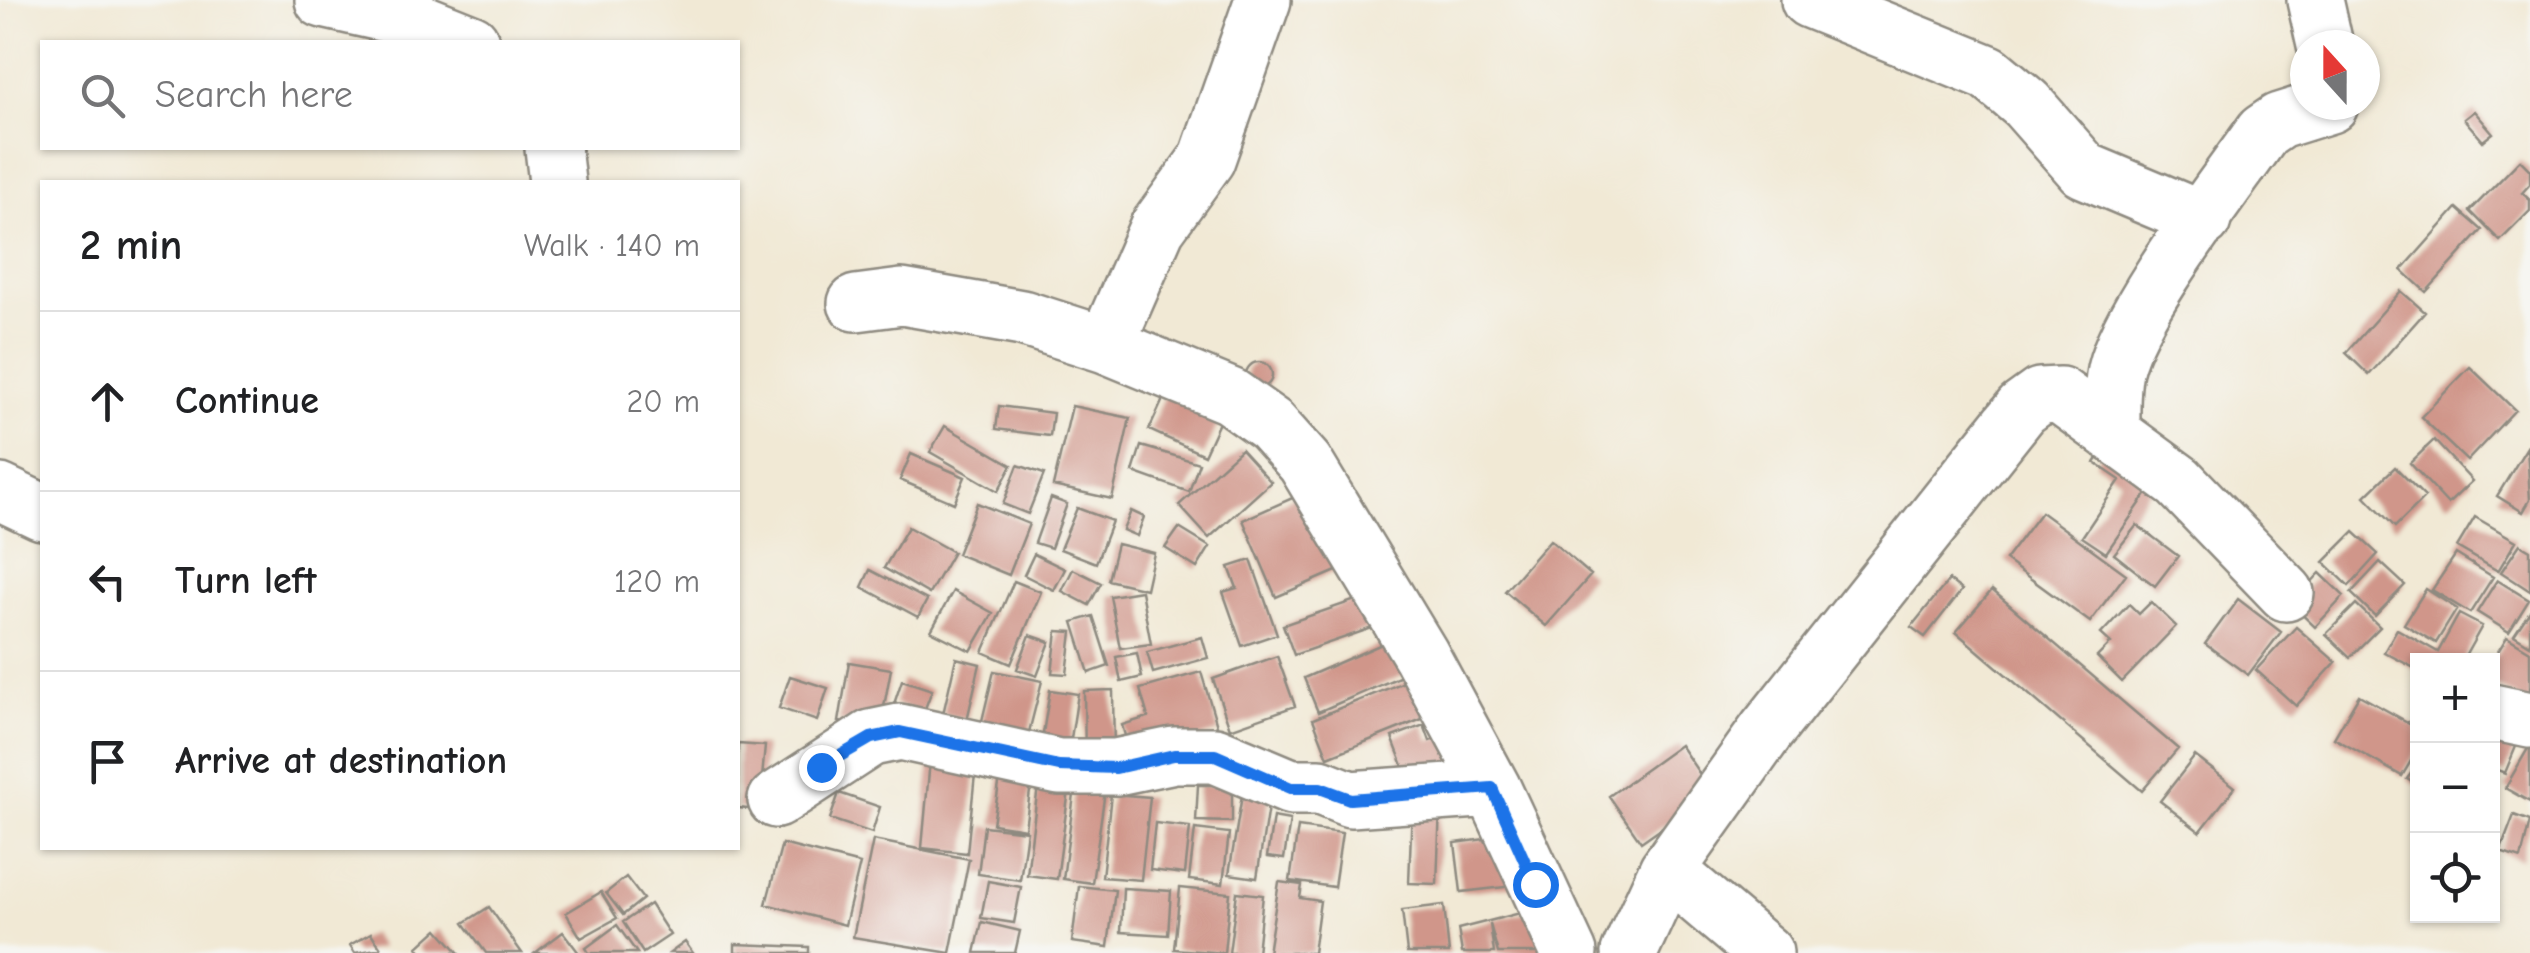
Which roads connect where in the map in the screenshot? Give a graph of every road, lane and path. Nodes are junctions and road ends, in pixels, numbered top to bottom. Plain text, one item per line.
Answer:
1 (323, 0) edge
2 (1263, 0) edge
3 (1810, 0) edge
4 (2315, 0) edge
5 (2322, 30) edge
6 (466, 40) edge
7 (2290, 118) edge
8 (553, 150) edge
9 (558, 180) edge
10 (2203, 220) junction
11 (856, 303) dead end
12 (1106, 344) junction
13 (2112, 433) junction
14 (0, 492) edge
15 (40, 511) edge
16 (2286, 593) dead end
17 (2500, 714) edge
18 (2530, 720) edge
19 (1492, 788) junction
20 (776, 800) dead end
21 (1667, 870) junction
22 (1568, 953) edge
23 (1629, 953) edge
24 (1765, 953) edge

1 - 6 street
2 - 12 street
3 - 10 street
4 - 5 street
7 - 10 street
8 - 9 street
10 - 13 street
11 - 12 street
12 - 19 street
13 - 16 street
13 - 21 street
14 - 15 street
17 - 18 street
19 - 20 street
19 - 22 street
21 - 23 street
21 - 24 street

